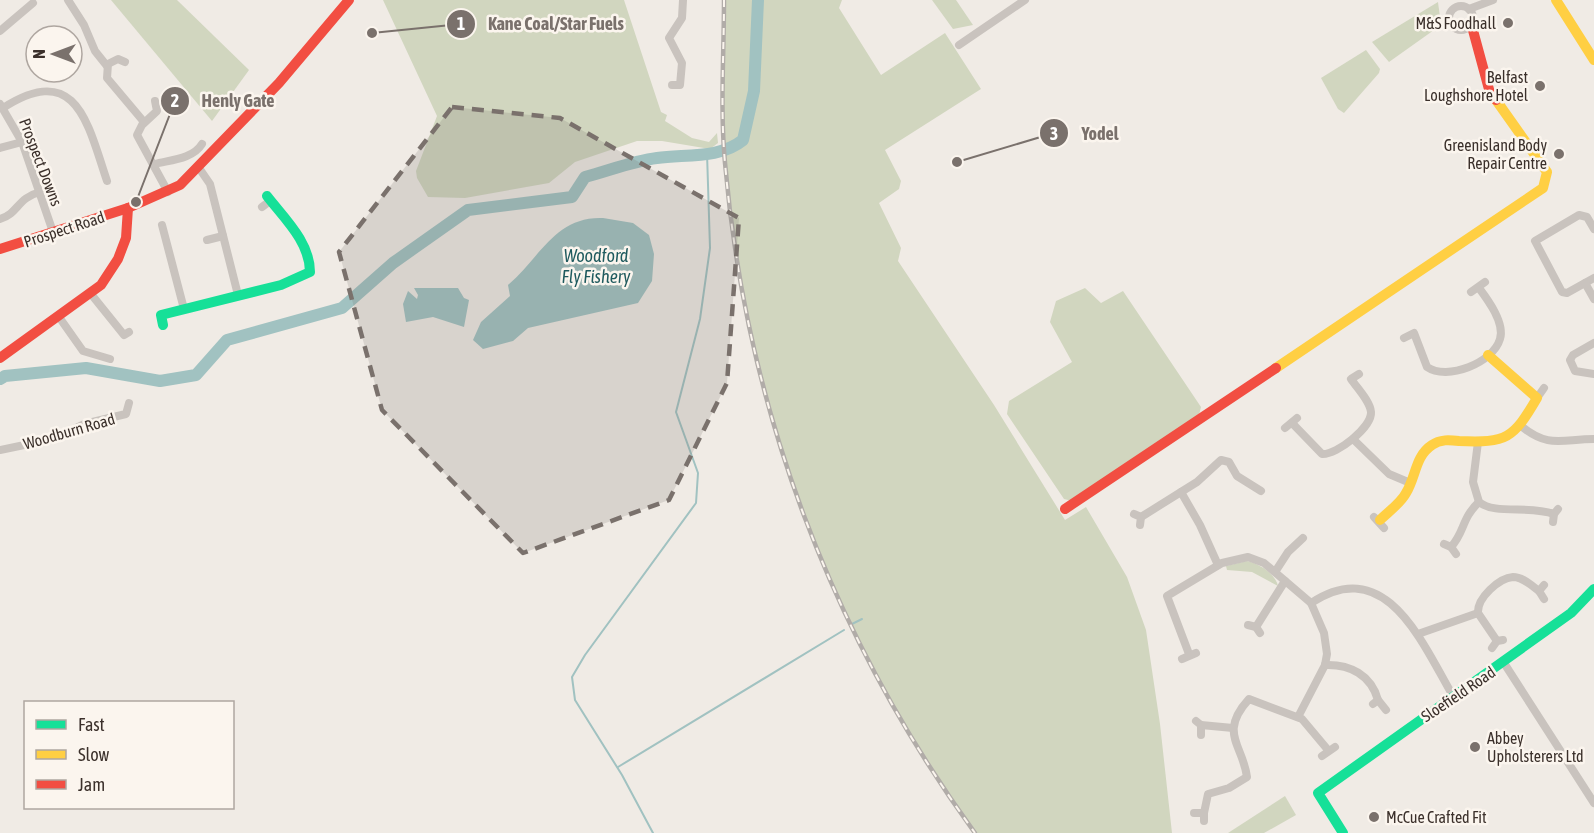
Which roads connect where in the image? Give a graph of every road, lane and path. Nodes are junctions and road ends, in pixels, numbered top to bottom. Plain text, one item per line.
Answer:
1 (68, 0) edge
2 (349, 0) edge
3 (683, 0) edge
4 (1025, 0) edge
5 (1556, 0) edge
6 (1489, 2) edge
7 (33, 3) dead end
8 (1453, 4) edge
9 (1471, 16) junction
10 (92, 21) dead end
11 (83, 24) edge
12 (84, 25) joint
13 (1458, 30) junction
14 (0, 31) edge
15 (959, 45) dead end
16 (1477, 50) junction
17 (1594, 60) edge
18 (125, 62) dead end
19 (107, 66) junction
20 (679, 86) dead end
21 (154, 101) dead end
22 (2, 106) edge
23 (144, 122) junction
24 (22, 142) junction
25 (202, 144) dead end
26 (0, 148) edge
27 (155, 164) junction
28 (199, 168) junction
29 (107, 181) dead end
30 (40, 192) junction
31 (168, 192) junction
32 (266, 201) dead end
33 (128, 208) junction
34 (0, 219) edge
35 (162, 225) dead end
36 (1594, 229) edge
37 (52, 232) junction
38 (223, 236) junction
39 (207, 240) dead end
40 (0, 249) edge
41 (1594, 278) edge
42 (1585, 283) junction
43 (1471, 292) dead end
44 (91, 294) junction
45 (238, 295) junction
46 (1594, 299) edge
47 (184, 309) junction
48 (59, 317) junction
49 (163, 325) dead end
50 (129, 332) dead end
51 (1404, 338) dead end
52 (1594, 343) edge
53 (1488, 355) junction
54 (0, 358) edge
55 (110, 359) dead end
56 (1359, 374) dead end
57 (1594, 374) edge
58 (1544, 388) dead end
59 (1538, 398) junction
60 (129, 403) dead end
61 (1521, 426) junction
62 (1285, 428) dead end
63 (1353, 439) junction
64 (1594, 439) edge
65 (1478, 442) junction
66 (0, 450) edge
67 (1408, 482) junction
68 (1250, 485) junction
69 (1261, 491) dead end
70 (1181, 492) junction
71 (1246, 496) dead end
72 (1479, 502) junction
73 (1065, 509) dead end
74 (1555, 515) dead end
75 (1138, 519) dead end
76 (1379, 522) dead end
77 (1303, 538) dead end
78 (1450, 548) dead end
79 (1218, 565) junction
80 (1275, 572) junction
81 (1285, 582) junction
82 (1594, 589) edge
83 (1167, 596) junction
84 (1544, 599) dead end
85 (1157, 602) dead end
86 (1311, 603) junction
87 (1478, 613) junction
88 (1255, 628) dead end
89 (1418, 634) junction
90 (1497, 643) dead end
91 (1189, 656) dead end
92 (1504, 663) junction
93 (1325, 665) junction
94 (1453, 696) junction
95 (1386, 710) dead end
96 (1298, 717) junction
97 (1233, 728) junction
98 (1201, 735) dead end
99 (1329, 751) dead end
100 (1246, 777) junction
101 (1254, 785) dead end
102 (1594, 803) edge
103 (1194, 813) dead end
104 (1342, 833) edge

1 - 11 street
2 - 28 main road
3 - 20 street
4 - 15 street
5 - 17 main road
6 - 9 street
7 - 14 street
8 - 9 street
8 - 13 street
9 - 13 street
9 - 16 main road
10 - 12 street
12 - 19 street
13 - 16 street
16 - 73 main road
18 - 19 street
19 - 23 street
21 - 23 street
22 - 24 street, Prospect Downs
22 - 29 street
23 - 27 street
24 - 26 street
24 - 30 street, Prospect Downs
25 - 27 street
27 - 31 street
28 - 31 main road
28 - 38 street
30 - 34 street
30 - 37 street, Prospect Downs
31 - 33 main road
32 - 45 main road
33 - 37 main road, Prospect Road
33 - 44 main road
35 - 47 street
36 - 42 street
37 - 40 main road, Prospect Road
38 - 39 street
38 - 45 street
41 - 42 street
42 - 46 street
43 - 53 street
44 - 48 main road
44 - 50 street
45 - 47 main road
47 - 49 main road
48 - 54 main road
48 - 55 street
51 - 53 street
52 - 57 street
53 - 59 main road
56 - 63 street
58 - 59 street
59 - 61 main road
60 - 66 street, Woodburn Road
61 - 64 street
61 - 65 main road
62 - 63 street
63 - 67 street
65 - 67 main road
65 - 72 street
67 - 76 main road
68 - 69 street
68 - 70 street
68 - 71 street
70 - 75 street
70 - 79 street
72 - 74 street
72 - 78 street
77 - 80 street
79 - 80 street
79 - 83 street
80 - 81 street
81 - 86 street
81 - 88 street
82 - 92 main road, Sloefield Road
83 - 85 street
83 - 91 street
84 - 87 street
86 - 89 street
86 - 93 street
87 - 89 street
87 - 90 street
89 - 94 street
92 - 94 main road, Sloefield Road
92 - 102 street
93 - 95 street
93 - 96 street
94 - 104 main road, Sloefield Road
96 - 97 street
96 - 99 street
97 - 98 street
97 - 100 street
100 - 101 street
100 - 103 street

